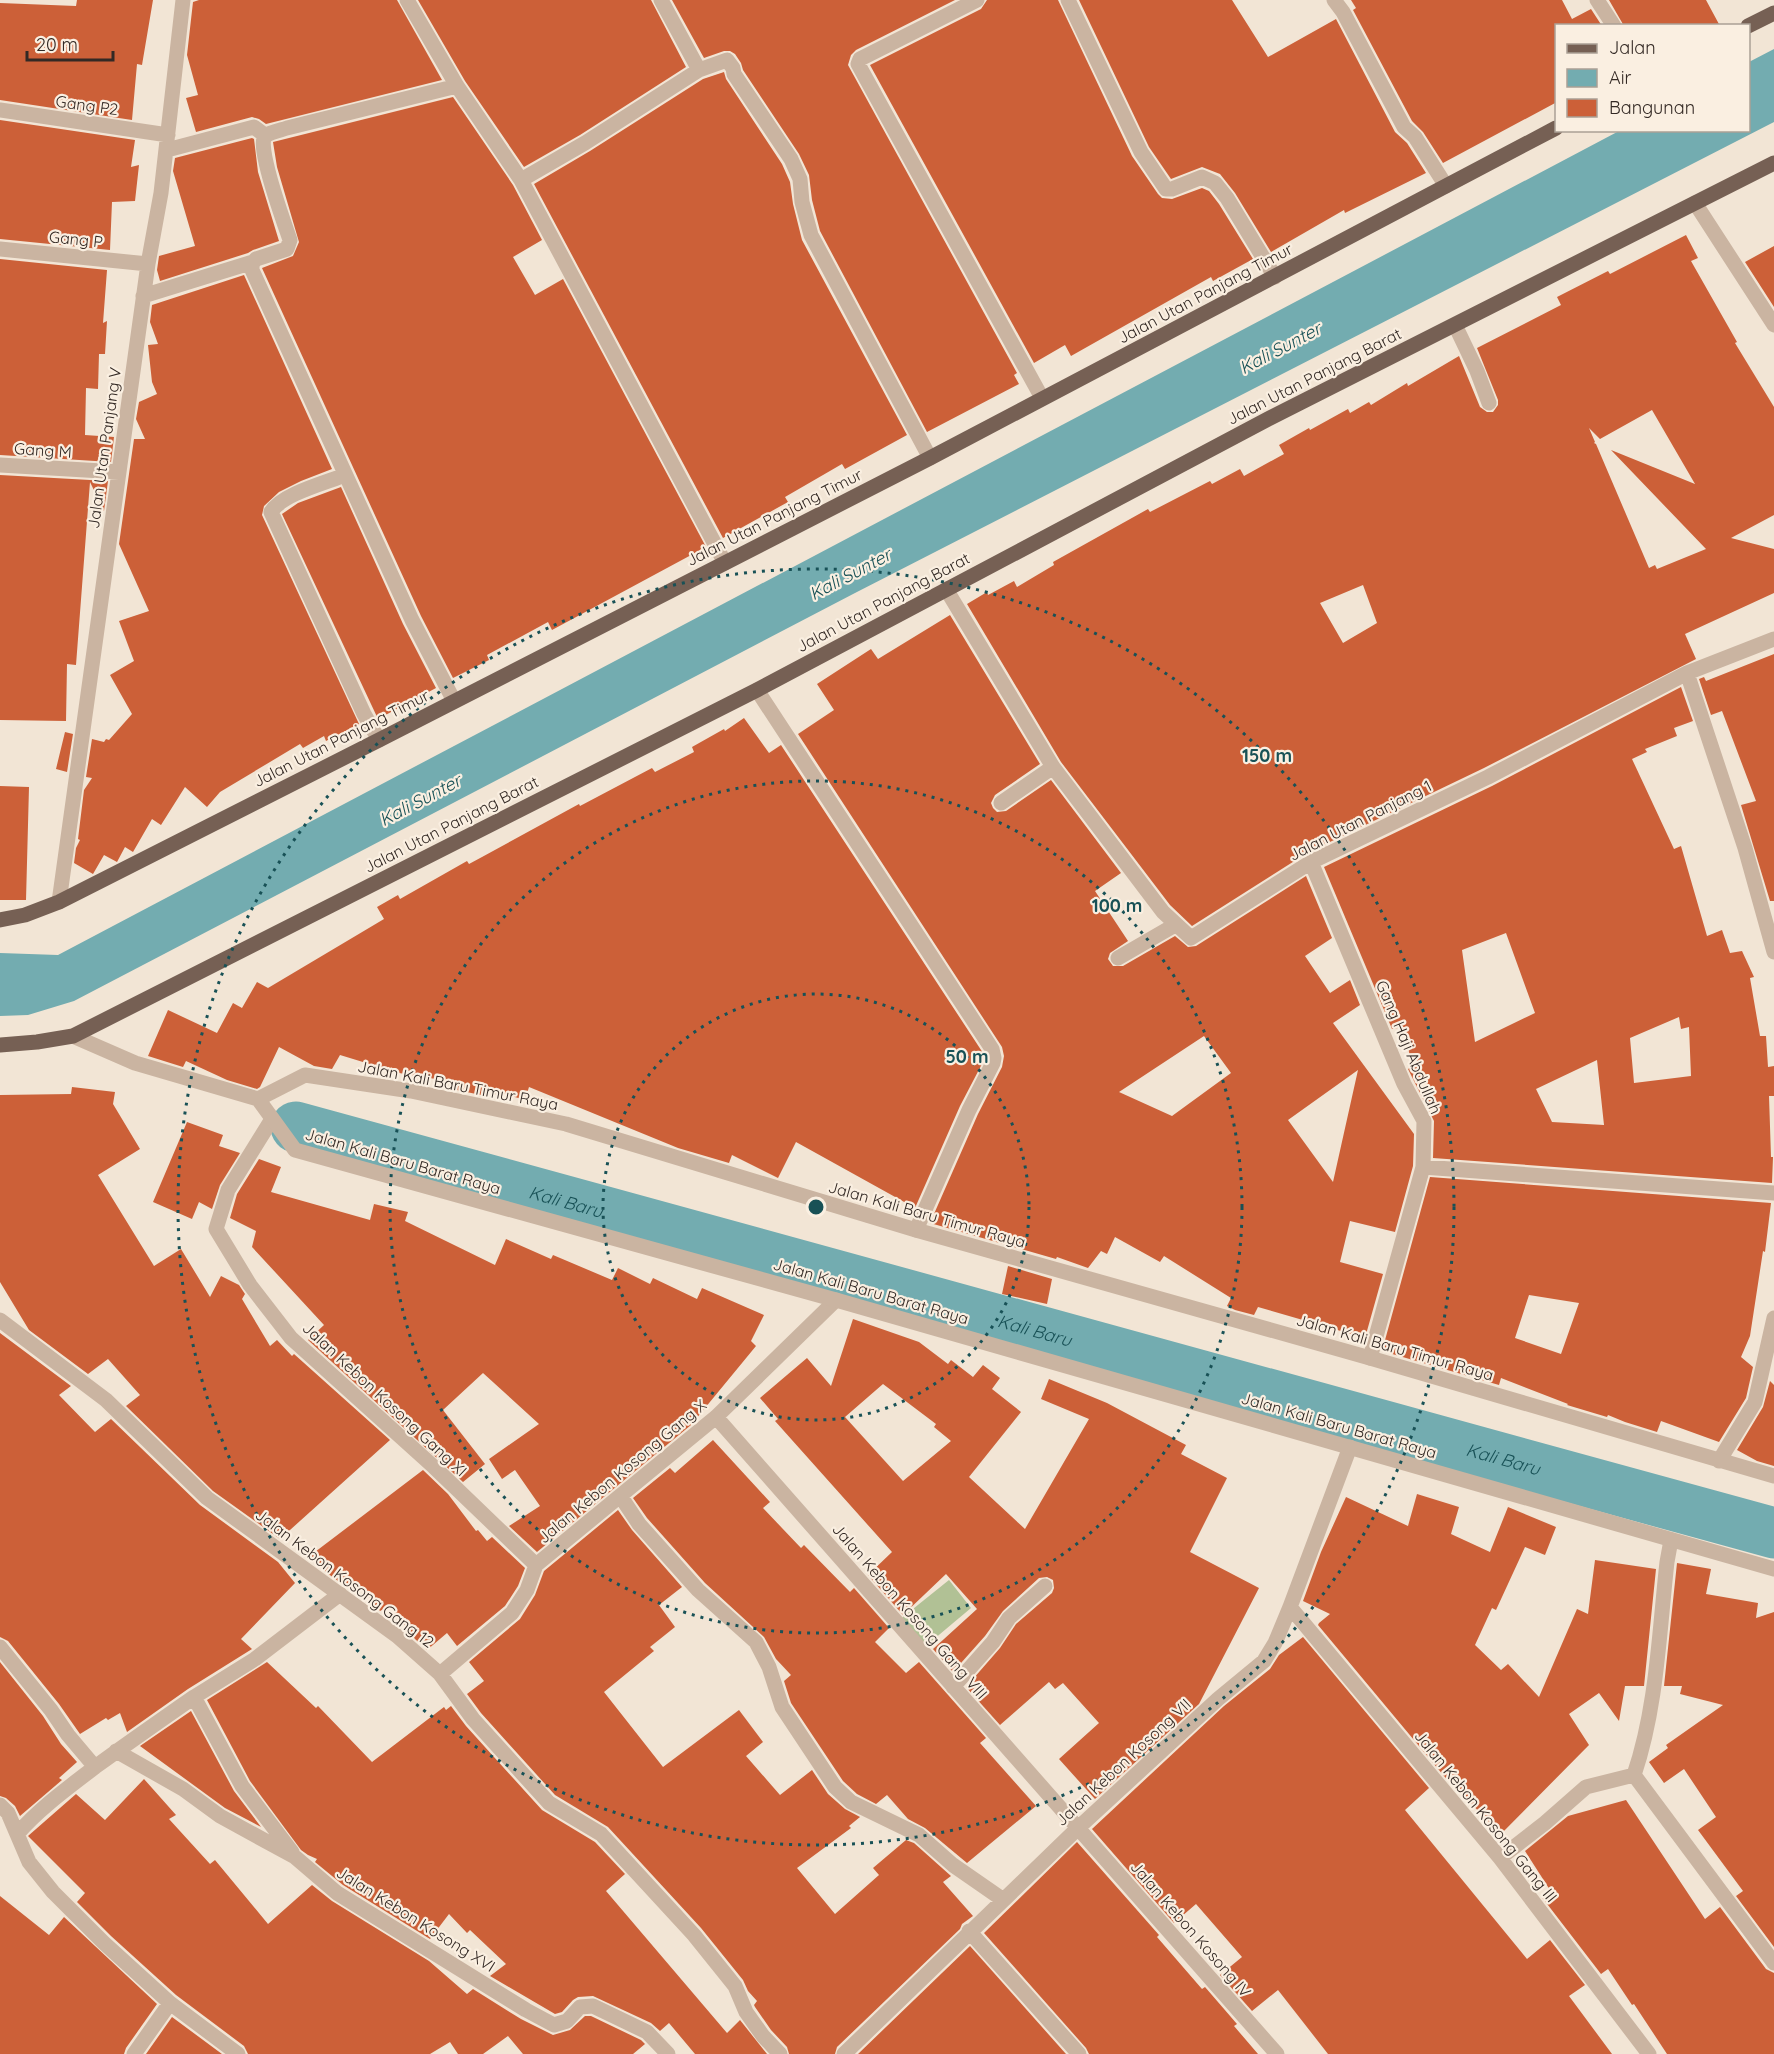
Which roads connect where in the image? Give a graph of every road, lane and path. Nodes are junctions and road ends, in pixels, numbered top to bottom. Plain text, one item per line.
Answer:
1 (183, 0) edge
2 (408, 0) edge
3 (661, 0) edge
4 (977, 0) edge
5 (1068, 0) edge
6 (1334, 0) edge
7 (1597, 0) edge
8 (1774, 13) edge
9 (1613, 24) edge
10 (1750, 26) edge
11 (699, 70) junction
12 (457, 86) junction
13 (0, 110) edge
14 (1555, 129) edge
15 (168, 135) junction
16 (266, 136) junction
17 (166, 150) junction
18 (1774, 163) edge
19 (521, 180) junction
20 (1446, 186) junction
21 (1695, 203) junction
22 (0, 249) edge
23 (253, 262) junction
24 (148, 264) junction
25 (1275, 277) junction
26 (144, 296) junction
27 (1774, 325) edge
28 (1455, 326) junction
29 (1042, 398) junction
30 (1489, 403) dead end
31 (930, 458) junction
32 (0, 465) edge
33 (119, 472) junction
34 (345, 475) junction
35 (725, 563) junction
36 (946, 589) junction
37 (1774, 639) edge
38 (1687, 673) junction
39 (757, 690) junction
40 (454, 700) junction
41 (379, 740) junction
42 (1053, 767) junction
43 (1001, 803) dead end
44 (1311, 862) junction
45 (59, 902) junction
46 (0, 920) edge
47 (1175, 925) junction
48 (1774, 952) edge
49 (1118, 958) dead end
50 (71, 1036) junction
51 (0, 1045) edge
52 (258, 1099) junction
53 (272, 1119) junction
54 (1423, 1167) junction
55 (1774, 1193) edge
56 (916, 1230) junction
57 (836, 1300) junction
58 (1774, 1318) edge
59 (0, 1320) edge
60 (1370, 1358) junction
61 (716, 1417) junction
62 (1350, 1447) junction
63 (1719, 1461) junction
64 (1774, 1476) edge
65 (621, 1497) junction
66 (1671, 1540) junction
67 (536, 1566) junction
68 (1774, 1569) edge
69 (1045, 1586) dead end
70 (340, 1594) junction
71 (1290, 1606) junction
72 (0, 1647) edge
73 (440, 1674) junction
74 (953, 1687) junction
75 (194, 1697) junction
76 (116, 1751) junction
77 (95, 1767) junction
78 (1634, 1775) junction
79 (0, 1804) edge
80 (1078, 1828) junction
81 (18, 1833) junction
82 (295, 1857) junction
83 (1500, 1858) junction
84 (1002, 1899) junction
85 (969, 1932) junction
86 (1774, 1963) edge
87 (170, 2003) junction
88 (134, 2054) edge
89 (238, 2054) edge
90 (668, 2054) edge
91 (780, 2054) edge
92 (844, 2054) edge
93 (1079, 2054) edge
94 (1277, 2054) edge
95 (1649, 2054) edge

1 - 15 street, Jalan Utan Panjang V
2 - 12 street
3 - 11 street
4 - 29 street
5 - 25 street
6 - 20 street
7 - 9 street
8 - 10 main road
11 - 19 street
11 - 31 street
12 - 16 street
12 - 19 street
13 - 15 street, Gang P2
14 - 20 main road, Jalan Utan Panjang Timur
15 - 17 street, Jalan Utan Panjang V
16 - 17 street
16 - 23 street
17 - 24 street, Jalan Utan Panjang V
18 - 21 main road, Jalan Utan Panjang Barat
19 - 35 street
20 - 25 main road, Jalan Utan Panjang Timur
21 - 27 street
21 - 28 main road, Jalan Utan Panjang Barat
22 - 24 street, Gang P
23 - 26 street
23 - 34 street
24 - 26 street, Jalan Utan Panjang V
25 - 29 main road, Jalan Utan Panjang Timur
26 - 33 street, Jalan Utan Panjang V
28 - 30 street
28 - 36 main road, Jalan Utan Panjang Barat
29 - 31 main road, Jalan Utan Panjang Timur
31 - 35 main road, Jalan Utan Panjang Timur
32 - 33 street, Gang M
33 - 45 street, Jalan Utan Panjang V
34 - 40 street
34 - 41 street
35 - 40 main road, Jalan Utan Panjang Timur
36 - 39 main road, Jalan Utan Panjang Barat
36 - 42 street
37 - 38 street, Jalan Utan Panjang 1
38 - 44 street, Jalan Utan Panjang 1
38 - 48 street
39 - 50 main road, Jalan Utan Panjang Barat
39 - 56 street
40 - 41 main road, Jalan Utan Panjang Timur
41 - 45 main road, Jalan Utan Panjang Timur
42 - 43 street
42 - 47 street
44 - 47 street, Jalan Utan Panjang 1
44 - 54 street, Gang Haji Abdullah
45 - 46 main road, Jalan Utan Panjang Timur
47 - 49 street
50 - 51 main road, Jalan Utan Panjang Barat
50 - 52 street
52 - 53 street, Jalan Kali Baru Barat Raya
52 - 56 street, Jalan Kali Baru Timur Raya
53 - 57 street, Jalan Kali Baru Barat Raya
53 - 67 street, Jalan Kebon Kosong Gang XI
54 - 55 street
54 - 60 street, Gang Haji Abdullah
56 - 60 street, Jalan Kali Baru Timur Raya
57 - 61 street, Jalan Kebon Kosong Gang X
57 - 62 street, Jalan Kali Baru Barat Raya
58 - 63 street
59 - 70 street, Jalan Kebon Kosong Gang 12
60 - 63 street, Jalan Kali Baru Timur Raya
61 - 65 street, Jalan Kebon Kosong Gang X
61 - 74 street, Jalan Kebon Kosong Gang VIII
62 - 66 street, Jalan Kali Baru Barat Raya
62 - 71 street, Jalan Kebon Kosong VII
63 - 64 street, Jalan Kali Baru Timur Raya
65 - 67 street, Jalan Kebon Kosong Gang X
65 - 84 street
66 - 68 street, Jalan Kali Baru Barat Raya
66 - 78 street
67 - 73 street, Jalan Kebon Kosong Gang X
69 - 74 street
70 - 73 street, Jalan Kebon Kosong Gang 12
70 - 75 street
71 - 80 street, Jalan Kebon Kosong VII
71 - 83 street, Jalan Kebon Kosong Gang III
72 - 77 street
73 - 91 street, Jalan Kebon Kosong Gang 12
74 - 80 street, Jalan Kebon Kosong Gang VIII
75 - 76 street
75 - 82 street
76 - 77 street
76 - 82 street, Jalan Kebon Kosong XVI
77 - 81 street
78 - 83 street
78 - 86 street
79 - 81 street
80 - 84 street, Jalan Kebon Kosong VII
80 - 94 street, Jalan Kebon Kosong IV
81 - 87 street
82 - 90 street, Jalan Kebon Kosong XVI
83 - 95 street, Jalan Kebon Kosong Gang III
84 - 85 street, Jalan Kebon Kosong VII
85 - 92 street, Jalan Kebon Kosong VII
85 - 93 street
87 - 88 street
87 - 89 street

